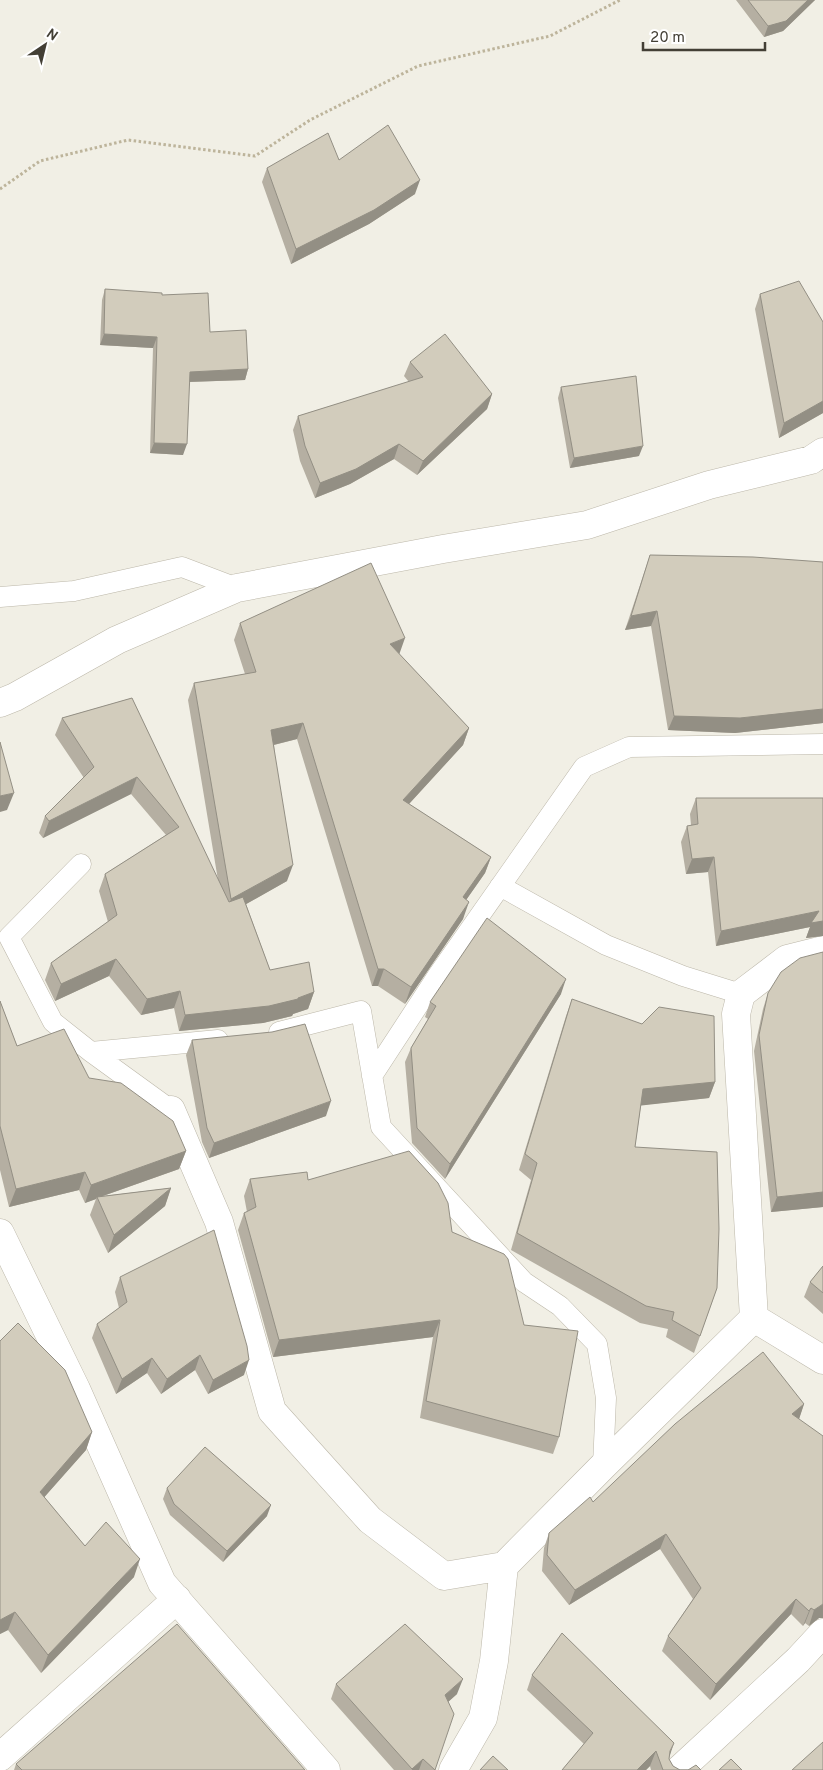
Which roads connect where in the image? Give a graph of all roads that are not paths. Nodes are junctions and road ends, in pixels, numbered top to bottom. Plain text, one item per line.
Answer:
1 (823, 452) edge
2 (237, 588) junction
3 (0, 597) edge
4 (0, 703) edge
5 (823, 744) edge
6 (81, 864) dead end
7 (500, 886) junction
8 (823, 950) edge
9 (741, 994) junction
10 (265, 1035) edge
11 (236, 1038) edge
12 (90, 1052) junction
13 (372, 1076) junction
14 (171, 1110) joint
15 (0, 1233) edge
16 (754, 1318) junction
17 (823, 1360) edge
18 (603, 1466) junction
19 (504, 1566) junction
20 (177, 1599) junction
21 (823, 1633) edge
22 (0, 1757) edge
23 (326, 1770) edge
24 (454, 1770) edge
25 (679, 1770) edge

1 - 2 street
2 - 3 lane
2 - 4 street
5 - 7 lane
6 - 12 lane
7 - 9 lane
7 - 13 lane
8 - 9 street
9 - 16 street
10 - 13 lane
11 - 12 lane
12 - 14 lane
13 - 18 lane
14 - 19 street
15 - 20 street
16 - 17 street
16 - 18 street
18 - 19 street
19 - 24 street
20 - 22 street
20 - 23 street
21 - 25 street

